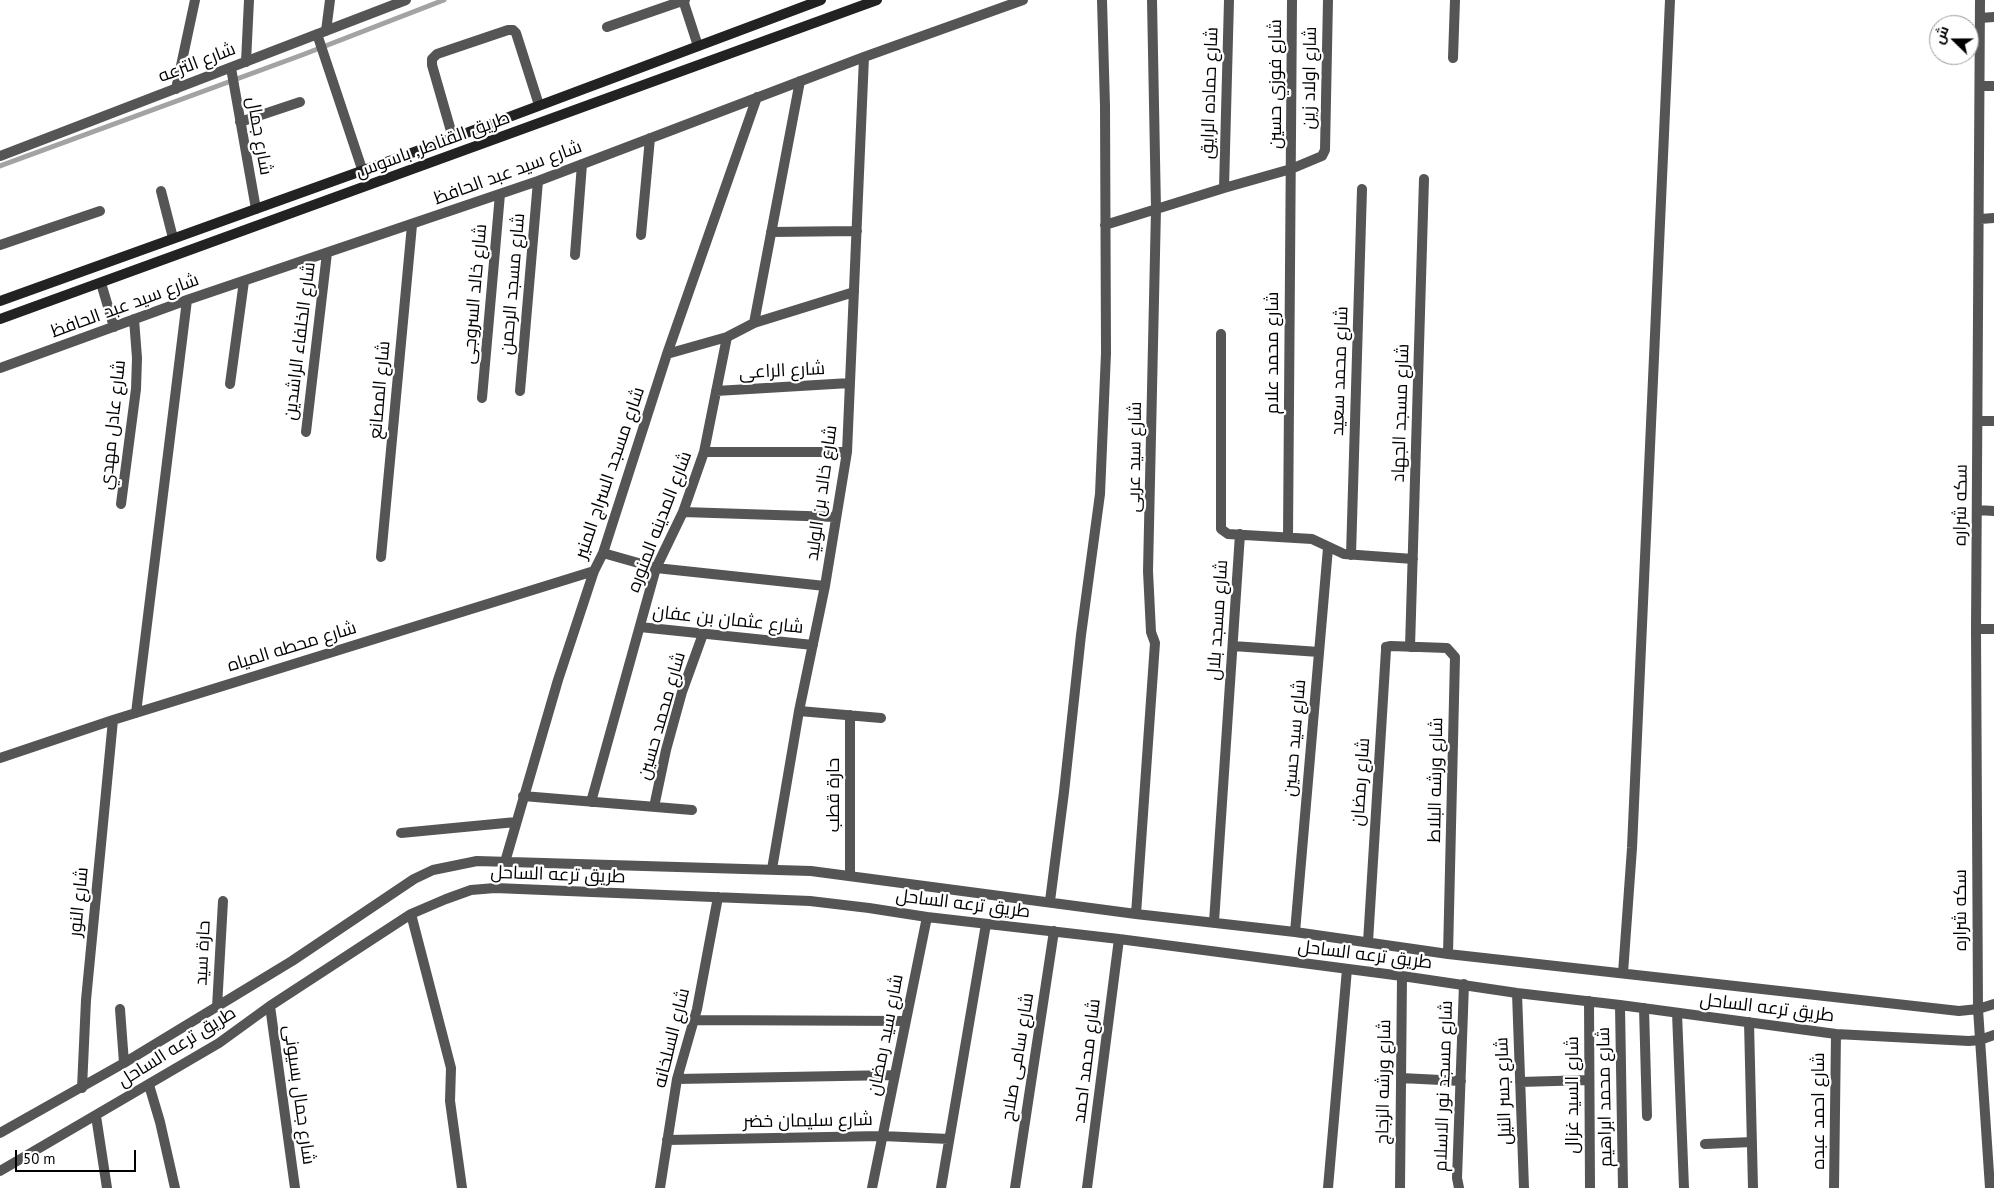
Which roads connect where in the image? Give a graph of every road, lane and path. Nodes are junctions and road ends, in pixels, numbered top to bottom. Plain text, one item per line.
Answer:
1 (195, 0) edge
2 (249, 0) edge
3 (330, 0) edge
4 (406, 0) edge
5 (684, 0) edge
6 (822, 0) edge
7 (877, 0) edge
8 (1023, 0) edge
9 (1102, 0) edge
10 (1152, 0) edge
11 (1229, 0) edge
12 (1292, 0) edge
13 (1328, 0) edge
14 (1456, 0) edge
15 (1670, 0) edge
16 (1980, 0) edge
17 (1010, 2) edge
18 (1994, 17) edge
19 (1980, 18) junction
20 (607, 27) dead end
21 (322, 33) junction
22 (698, 46) junction
23 (864, 57) junction
24 (1453, 58) dead end
25 (246, 62) junction
26 (230, 68) junction
27 (800, 81) junction
28 (1980, 86) junction
29 (1994, 86) edge
30 (176, 89) junction
31 (757, 97) junction
32 (300, 102) dead end
33 (539, 105) junction
34 (240, 122) junction
35 (453, 138) junction
36 (650, 138) junction
37 (0, 156) edge
38 (582, 164) junction
39 (362, 169) junction
40 (1291, 169) junction
41 (1424, 179) dead end
42 (538, 181) junction
43 (1224, 188) junction
44 (1362, 189) dead end
45 (161, 191) dead end
46 (500, 194) junction
47 (256, 209) junction
48 (1156, 209) junction
49 (100, 210) dead end
50 (1994, 218) edge
51 (1980, 219) junction
52 (412, 225) junction
53 (1105, 225) junction
54 (856, 231) junction
55 (771, 232) junction
56 (641, 235) dead end
57 (173, 238) junction
58 (0, 245) edge
59 (326, 253) junction
60 (575, 255) dead end
61 (244, 281) junction
62 (101, 283) junction
63 (854, 292) junction
64 (0, 300) edge
65 (187, 300) junction
66 (0, 319) edge
67 (134, 319) junction
68 (754, 323) junction
69 (114, 327) junction
70 (1221, 334) dead end
71 (727, 338) junction
72 (668, 354) junction
73 (0, 368) edge
74 (850, 383) junction
75 (230, 384) dead end
76 (716, 390) junction
77 (520, 391) dead end
78 (482, 398) dead end
79 (1978, 421) junction
80 (1994, 421) edge
81 (306, 432) dead end
82 (704, 452) junction
83 (848, 452) junction
84 (122, 504) dead end
85 (1977, 510) junction
86 (1994, 511) edge
87 (683, 512) junction
88 (836, 517) junction
89 (1240, 534) junction
90 (1288, 537) junction
91 (1328, 548) junction
92 (603, 553) junction
93 (1351, 555) junction
94 (380, 557) dead end
95 (1413, 559) junction
96 (656, 568) junction
97 (594, 571) junction
98 (825, 586) junction
99 (640, 627) junction
100 (1976, 628) junction
101 (1994, 629) edge
102 (703, 634) junction
103 (813, 645) junction
104 (1233, 646) junction
105 (1410, 647) junction
106 (1319, 652) junction
107 (799, 711) junction
108 (136, 712) junction
109 (850, 715) junction
110 (882, 718) dead end
111 (113, 720) junction
112 (0, 758) edge
113 (523, 796) junction
114 (591, 802) junction
115 (654, 807) junction
116 (692, 810) dead end
117 (516, 822) junction
118 (401, 833) dead end
119 (505, 862) junction
120 (772, 870) junction
121 (850, 876) junction
122 (718, 897) junction
123 (223, 900) dead end
124 (1050, 901) junction
125 (411, 914) junction
126 (1136, 914) junction
127 (927, 917) junction
128 (1214, 922) junction
129 (986, 924) junction
130 (1054, 931) junction
131 (1295, 932) junction
132 (1119, 939) junction
133 (1368, 942) junction
134 (1448, 954) junction
135 (1347, 969) junction
136 (1624, 973) junction
137 (1402, 976) junction
138 (1464, 984) junction
139 (1516, 993) junction
140 (1589, 1001) junction
141 (1994, 1004) edge
142 (1620, 1005) junction
143 (270, 1006) junction
144 (216, 1007) junction
145 (1644, 1008) junction
146 (120, 1009) dead end
147 (1978, 1010) junction
148 (1677, 1013) junction
149 (694, 1020) junction
150 (906, 1021) junction
151 (1749, 1022) junction
152 (1836, 1034) junction
153 (1994, 1035) edge
154 (1980, 1040) junction
155 (124, 1064) junction
156 (895, 1075) junction
157 (1401, 1078) junction
158 (677, 1079) junction
159 (1589, 1080) junction
160 (1461, 1081) junction
161 (1520, 1082) junction
162 (148, 1085) junction
163 (82, 1088) junction
164 (96, 1116) junction
165 (1647, 1116) dead end
166 (0, 1133) edge
167 (882, 1136) junction
168 (949, 1139) junction
169 (667, 1140) junction
170 (1752, 1142) junction
171 (1705, 1144) dead end
172 (0, 1171) edge
173 (107, 1188) edge
174 (175, 1188) edge
175 (295, 1188) edge
176 (462, 1188) edge
177 (660, 1188) edge
178 (872, 1188) edge
179 (941, 1188) edge
180 (1015, 1188) edge
181 (1087, 1188) edge
182 (1328, 1188) edge
183 (1400, 1188) edge
184 (1459, 1188) edge
185 (1524, 1188) edge
186 (1590, 1188) edge
187 (1623, 1188) edge
188 (1684, 1188) edge
189 (1753, 1188) edge
190 (1834, 1188) edge
191 (1990, 1188) edge

1 - 30 street
2 - 25 street
3 - 21 street
4 - 21 street, شارع الترعه
5 - 20 street
5 - 22 street
6 - 22 main road, طريق القناطر, باسوس
7 - 62 main road, طريق القناطر, باسوس
8 - 17 street, شارع سيد عبد الحافظ
9 - 53 street
10 - 48 street, شارع سيد عربى
11 - 43 street, شارع حماده الرايق
12 - 40 street, شارع فوزي حسين
13 - 40 street, شارع اولاد زين
14 - 24 street
15 - 136 street
16 - 19 street, سكه شراره
17 - 23 street, شارع سيد عبد الحافظ
18 - 19 street
19 - 28 street, سكه شراره
21 - 25 street, شارع الترعه
21 - 39 street
22 - 33 main road, طريق القناطر, باسوس
23 - 27 street, شارع سيد عبد الحافظ
23 - 54 street, شارع خالد بن الوليد
25 - 26 street, شارع الترعه
26 - 30 street, شارع الترعه
26 - 34 street, شارع جمال
27 - 31 street, شارع سيد عبد الحافظ
27 - 55 street
28 - 29 street
28 - 51 street, سكه شراره
30 - 37 street, شارع الترعه
31 - 36 street, شارع سيد عبد الحافظ
31 - 72 street, شارع مسجد السراج المنير
32 - 34 street
33 - 35 main road, طريق القناطر, باسوس
33 - 35 street
34 - 47 street, شارع جمال
35 - 39 main road, طريق القناطر, باسوس
36 - 38 street, شارع سيد عبد الحافظ
36 - 56 street
38 - 42 street, شارع سيد عبد الحافظ
38 - 60 street
39 - 47 main road, طريق القناطر, باسوس
40 - 43 street
40 - 90 street, شارع محمد علام
41 - 95 street, شارع مسجد الجهاد
42 - 46 street, شارع سيد عبد الحافظ
42 - 77 street, شارع مسجد الرحمن
43 - 48 street
44 - 93 street, شارع محمد سعيد
45 - 57 street
46 - 52 street, شارع سيد عبد الحافظ
46 - 78 street, شارع خالد السروجى
47 - 57 main road, طريق القناطر, باسوس
48 - 53 street
48 - 126 street, شارع سيد عربى
49 - 58 street
50 - 51 street
51 - 79 street, سكه شراره
52 - 59 street, شارع سيد عبد الحافظ
52 - 94 street, شارع المصانع
53 - 124 street
54 - 55 street
54 - 63 street, شارع خالد بن الوليد
55 - 68 street
57 - 64 main road, طريق القناطر, باسوس
59 - 61 street, شارع سيد عبد الحافظ
59 - 81 street, شارع الخلفاء الراشدين
61 - 65 street, شارع سيد عبد الحافظ
61 - 75 street
62 - 66 main road, طريق القناطر, باسوس
62 - 69 street
63 - 68 street
63 - 74 street, شارع خالد بن الوليد
65 - 67 street, شارع سيد عبد الحافظ
65 - 108 street
67 - 69 street, شارع سيد عبد الحافظ
67 - 84 street, شارع عادل مهدي
68 - 71 street
69 - 73 street, شارع سيد عبد الحافظ
70 - 89 street
71 - 72 street
71 - 76 street, شارع المدينه المنوره
72 - 92 street, شارع مسجد السراج المنير
74 - 76 street, شارع الراعى
74 - 83 street, شارع خالد بن الوليد
76 - 82 street, شارع المدينه المنوره
79 - 80 street
79 - 85 street, سكه شراره
82 - 83 street
82 - 87 street, شارع المدينه المنوره
83 - 88 street, شارع خالد بن الوليد
85 - 86 street
85 - 100 street, سكه شراره
87 - 88 street
87 - 96 street, شارع المدينه المنوره
88 - 98 street, شارع خالد بن الوليد
89 - 90 street
89 - 104 street, شارع مسجد بلال
90 - 91 street
91 - 93 street
91 - 106 street, شارع سيد حسين
92 - 96 street
92 - 97 street, شارع مسجد السراج المنير
93 - 95 street
95 - 105 street, شارع مسجد الجهاد
96 - 98 street
96 - 99 street, شارع المدينه المنوره
97 - 108 street, شارع محطه المياه
97 - 113 street, شارع مسجد السراج المنير
98 - 103 street, شارع خالد بن الوليد
99 - 102 street, شارع عثمان بن عفان
99 - 114 street, شارع المدينه المنوره
100 - 101 street
100 - 147 street, سكه شراره
102 - 103 street, شارع عثمان بن عفان
102 - 115 street, شارع محمد حسين
103 - 107 street, شارع خالد بن الوليد
104 - 106 street
104 - 128 street, شارع مسجد بلال
105 - 133 street, شارع رمضان
105 - 134 street, شارع ورشه البلاط
106 - 131 street, شارع سيد حسين
107 - 109 street
107 - 120 street, شارع خالد بن الوليد
108 - 111 street, شارع محطه المياه
109 - 110 street
109 - 121 street, حارة قطب
111 - 112 street, شارع محطه المياه
111 - 163 street, شارع النور
113 - 114 street
113 - 117 street, شارع مسجد السراج المنير
114 - 115 street
115 - 116 street
117 - 118 street
117 - 119 street, شارع مسجد السراج المنير
119 - 120 street, طريق ترعه الساحل
119 - 144 street, طريق ترعه الساحل
120 - 121 street, طريق ترعه الساحل
121 - 124 street, طريق ترعه الساحل
122 - 125 street, طريق ترعه الساحل
122 - 127 street, طريق ترعه الساحل
122 - 149 street, شارع السلخانه
123 - 144 street, حارة سيد
124 - 126 street, طريق ترعه الساحل
125 - 143 street, طريق ترعه الساحل
125 - 176 street
126 - 128 street, طريق ترعه الساحل
127 - 129 street, طريق ترعه الساحل
127 - 150 street, شارع سيد رمضان
128 - 131 street, طريق ترعه الساحل
129 - 130 street, طريق ترعه الساحل
129 - 168 street
130 - 132 street, طريق ترعه الساحل
130 - 180 street, شارع سامى صلاح
131 - 133 street, طريق ترعه الساحل
132 - 135 street, طريق ترعه الساحل
132 - 181 street, شارع محمد احمد
133 - 134 street, طريق ترعه الساحل
134 - 136 street, طريق ترعه الساحل
135 - 137 street, طريق ترعه الساحل
135 - 182 street
136 - 147 street, طريق ترعه الساحل
137 - 138 street, طريق ترعه الساحل
137 - 157 street, شارع ورشه الزجاج
138 - 139 street, طريق ترعه الساحل
138 - 160 street, شارع مسجد نور الاسلام
139 - 140 street, طريق ترعه الساحل
139 - 161 street, شارع جسر النيل
140 - 142 street, طريق ترعه الساحل
140 - 159 street, شارع السيد غزال
141 - 147 street, طريق ترعه الساحل
142 - 145 street, طريق ترعه الساحل
142 - 187 street, شارع محمد ابراهيم
143 - 162 street, طريق ترعه الساحل
143 - 175 street, شارع جمال بسيونى
144 - 155 street, طريق ترعه الساحل
145 - 148 street, طريق ترعه الساحل
145 - 165 street
146 - 155 street
147 - 154 street, سكه شراره
148 - 151 street, طريق ترعه الساحل
148 - 188 street
149 - 150 street
149 - 158 street, شارع السلخانه
150 - 156 street, شارع سيد رمضان
151 - 152 street, طريق ترعه الساحل
151 - 170 street
152 - 154 street, طريق ترعه الساحل
152 - 190 street, شارع احمد عبده
153 - 154 street, طريق ترعه الساحل
154 - 191 street, سكه شراره
155 - 163 street, طريق ترعه الساحل
156 - 158 street
156 - 167 street, شارع سيد رمضان
157 - 160 street
157 - 183 street, شارع ورشه الزجاج
158 - 169 street, شارع السلخانه
159 - 161 street
159 - 186 street, شارع السيد غزال
160 - 184 street, شارع مسجد نور الاسلام
161 - 185 street, شارع جسر النيل
162 - 164 street, طريق ترعه الساحل
162 - 174 street
163 - 166 street, طريق ترعه الساحل
164 - 172 street, طريق ترعه الساحل
164 - 173 street
167 - 168 street, شارع سليمان خضر
167 - 169 street, شارع سليمان خضر
167 - 178 street, شارع سيد رمضان
168 - 179 street
169 - 177 street, شارع السلخانه
170 - 171 street
170 - 189 street

